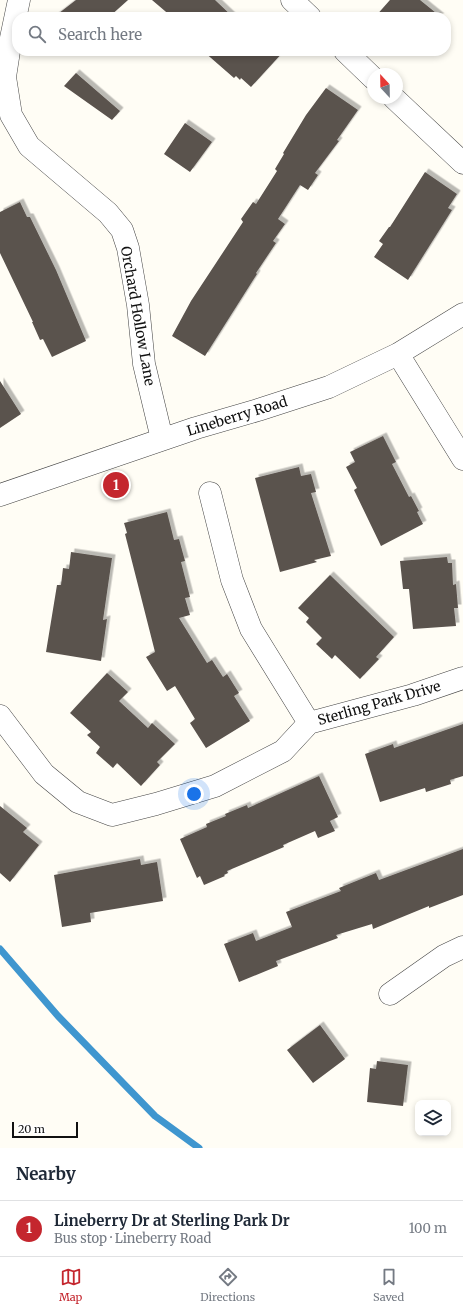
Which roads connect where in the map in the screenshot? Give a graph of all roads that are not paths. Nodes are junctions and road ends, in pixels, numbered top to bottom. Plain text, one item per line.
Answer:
1 (19, 0) edge
2 (292, 0) edge
3 (16, 12) edge
4 (305, 12) edge
5 (12, 33) edge
6 (350, 56) edge
7 (367, 72) edge
8 (400, 104) edge
9 (463, 164) edge
10 (463, 314) edge
11 (398, 354) junction
12 (162, 439) junction
13 (463, 459) edge
14 (210, 493) dead end
15 (0, 495) edge
16 (463, 678) edge
17 (0, 716) edge
18 (309, 723) junction
19 (463, 948) edge
20 (390, 994) dead end

1 - 3 street, Orchard Hollow Lane
2 - 4 street
5 - 12 street, Orchard Hollow Lane
6 - 7 street
8 - 9 street
10 - 11 street, Lineberry Road
11 - 12 street, Lineberry Road
11 - 13 street
12 - 15 street, Lineberry Road
14 - 18 street
16 - 18 street, Sterling Park Drive
17 - 18 street, Sterling Park Drive
19 - 20 street

